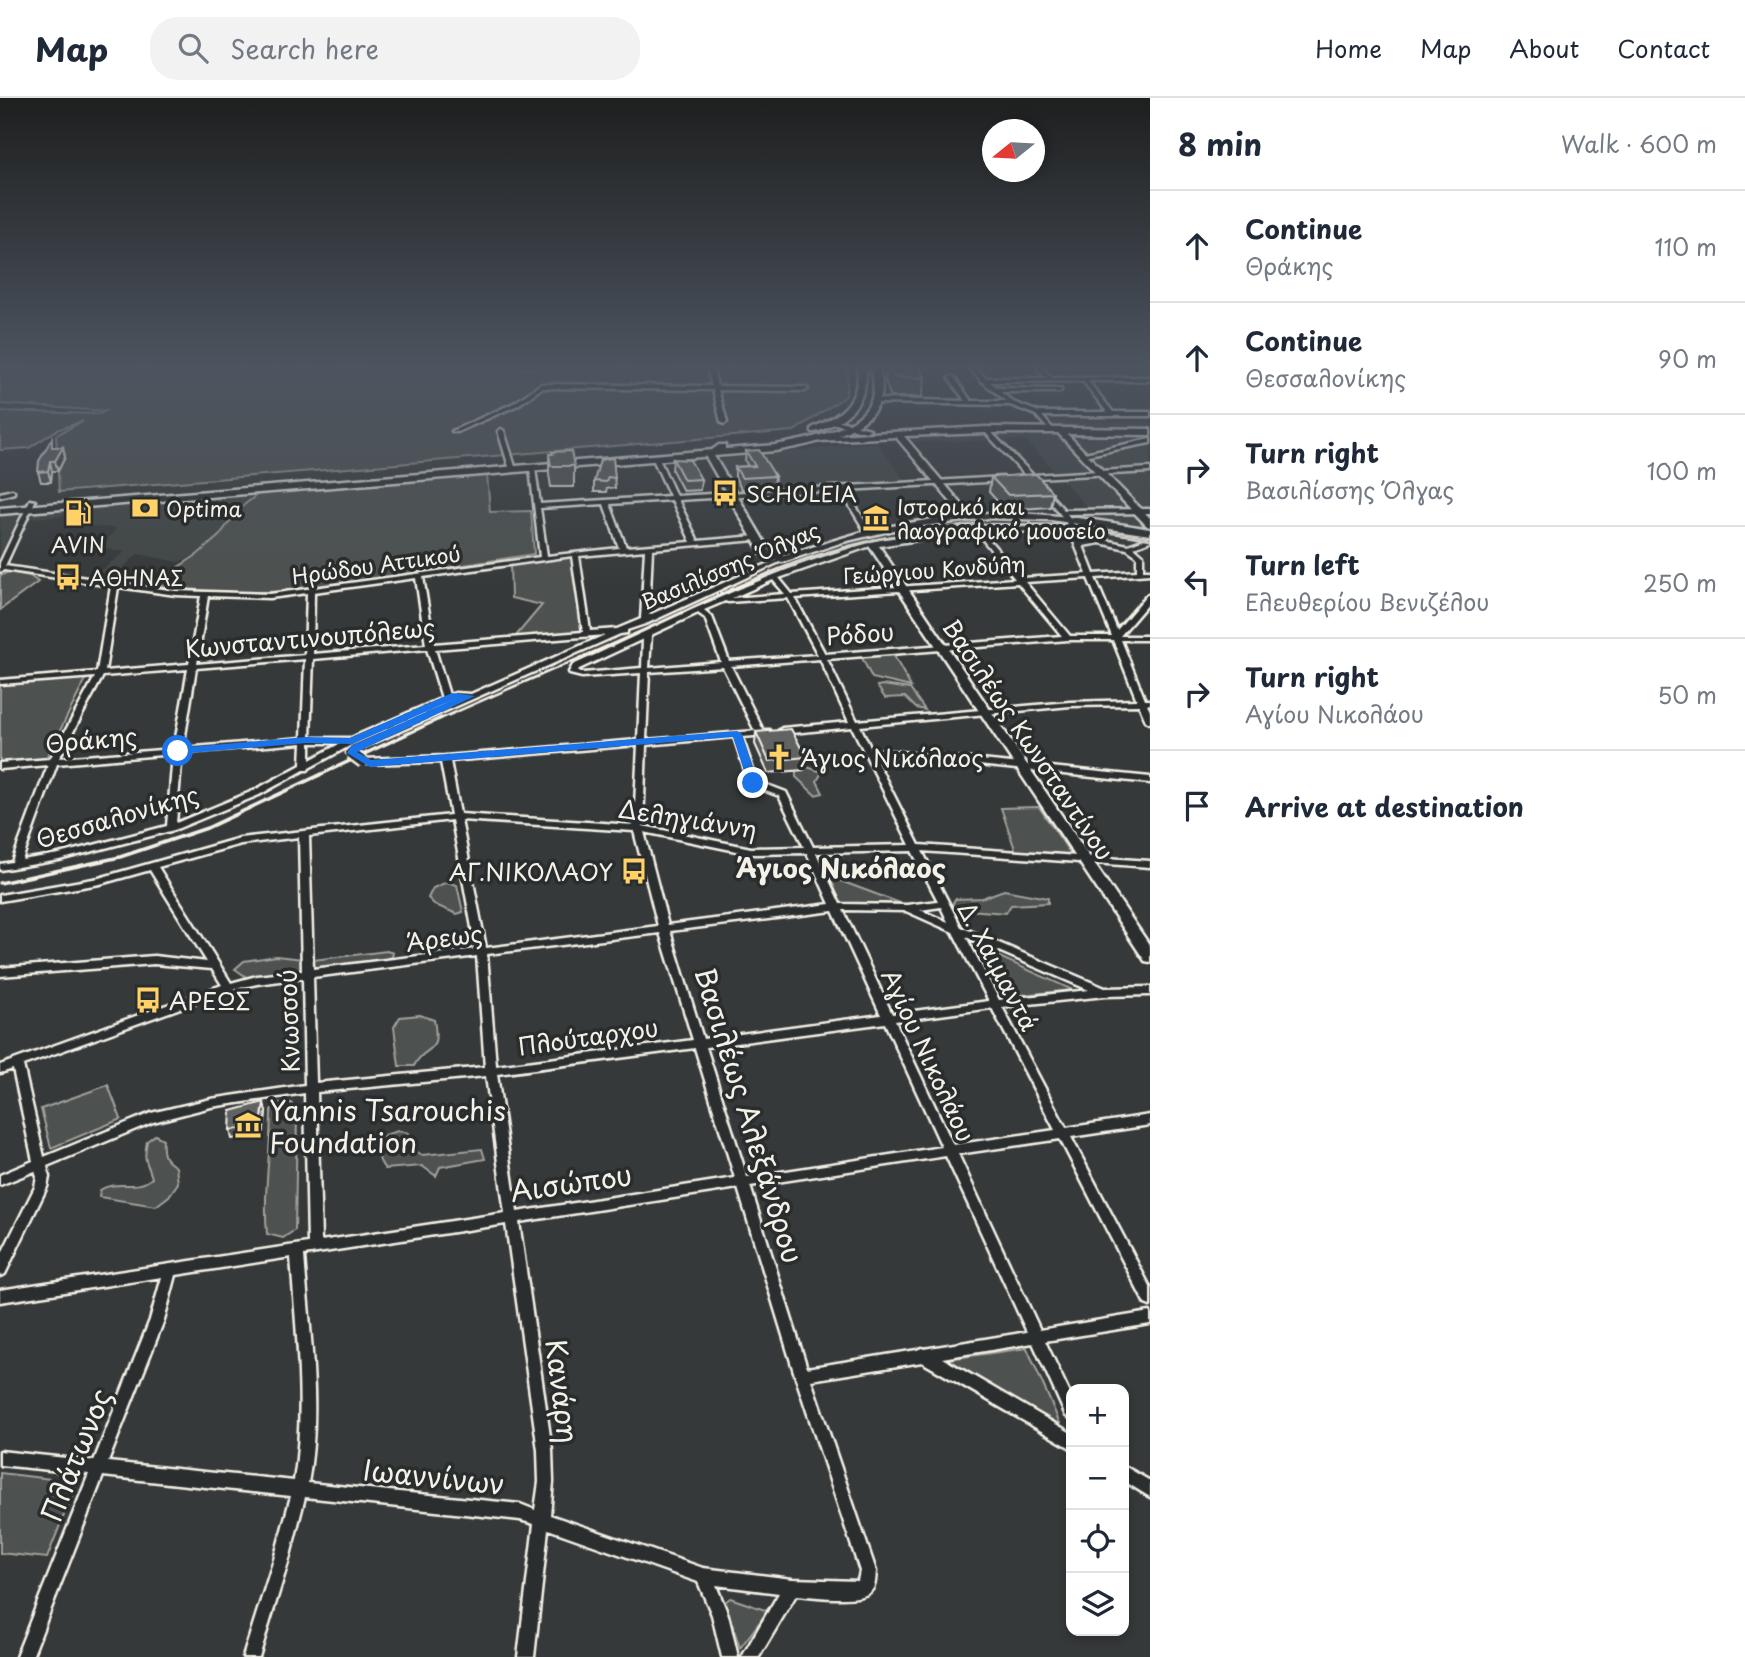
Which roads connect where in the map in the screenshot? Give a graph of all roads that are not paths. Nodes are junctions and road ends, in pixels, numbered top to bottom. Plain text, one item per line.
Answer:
1 (504, 441) edge
2 (774, 441) edge
3 (807, 441) edge
4 (904, 441) edge
5 (996, 441) edge
6 (1068, 441) edge
7 (1150, 441) edge
8 (722, 447) junction
9 (1083, 454) junction
10 (709, 455) junction
11 (656, 459) junction
12 (511, 466) junction
13 (532, 469) junction
14 (1150, 470) edge
15 (1101, 473) junction
16 (1031, 477) junction
17 (940, 484) junction
18 (842, 489) junction
19 (12, 492) dead end
20 (0, 495) edge
21 (730, 495) junction
22 (674, 498) junction
23 (606, 502) junction
24 (0, 503) edge
25 (31, 505) junction
26 (537, 506) junction
27 (0, 511) edge
28 (1138, 511) junction
29 (1150, 511) edge
30 (1066, 515) junction
31 (968, 517) junction
32 (1150, 524) edge
33 (976, 528) junction
34 (1072, 529) junction
35 (1150, 532) edge
36 (756, 538) junction
37 (871, 538) junction
38 (1150, 539) edge
39 (695, 543) junction
40 (1079, 545) junction
41 (649, 547) junction
42 (1129, 547) junction
43 (623, 549) junction
44 (575, 554) junction
45 (544, 558) junction
46 (783, 559) junction
47 (1, 568) edge
48 (1140, 572) junction
49 (1150, 572) edge
50 (419, 576) junction
51 (1092, 576) junction
52 (775, 578) junction
53 (1020, 581) junction
54 (115, 585) junction
55 (903, 588) junction
56 (311, 593) junction
57 (205, 595) junction
58 (790, 596) junction
59 (1150, 597) edge
60 (719, 601) junction
61 (699, 610) junction
62 (645, 621) junction
63 (624, 631) junction
64 (587, 634) junction
65 (647, 634) junction
66 (1116, 636) junction
67 (1068, 638) junction
68 (1150, 638) edge
69 (430, 646) junction
70 (943, 647) junction
71 (821, 655) junction
72 (309, 656) junction
73 (726, 664) junction
74 (192, 666) junction
75 (645, 668) junction
76 (101, 673) junction
77 (0, 682) edge
78 (470, 696) junction
79 (446, 699) junction
80 (1146, 702) edge
81 (986, 713) junction
82 (1150, 721) edge
83 (855, 724) junction
84 (760, 733) junction
85 (737, 734) junction
86 (306, 740) junction
87 (352, 741) junction
88 (641, 742) junction
89 (178, 751) junction
90 (869, 751) junction
91 (446, 759) junction
92 (53, 762) junction
93 (0, 766) edge
94 (1022, 766) junction
95 (305, 768) junction
96 (1150, 780) edge
97 (456, 817) junction
98 (171, 828) junction
99 (638, 828) junction
100 (304, 834) junction
101 (918, 848) junction
102 (810, 850) junction
103 (1086, 861) junction
104 (1150, 864) edge
105 (16, 865) junction
106 (0, 867) edge
107 (154, 868) junction
108 (1, 901) edge
109 (943, 904) junction
110 (836, 907) junction
111 (907, 908) junction
112 (664, 929) junction
113 (960, 933) junction
114 (482, 954) junction
115 (1150, 957) edge
116 (214, 966) junction
117 (0, 972) edge
118 (308, 975) junction
119 (228, 987) junction
120 (1150, 991) edge
121 (1105, 992) junction
122 (996, 1004) junction
123 (888, 1018) junction
124 (700, 1042) junction
125 (17, 1062) junction
126 (0, 1069) edge
127 (491, 1070) junction
128 (311, 1088) junction
129 (1150, 1120) edge
130 (1063, 1132) junction
131 (951, 1151) junction
132 (41, 1165) junction
133 (0, 1180) edge
134 (743, 1182) junction
135 (513, 1216) junction
136 (315, 1248) junction
137 (297, 1251) junction
138 (0, 1270) edge
139 (170, 1271) junction
140 (0, 1296) edge
141 (1150, 1300) edge
142 (1150, 1318) edge
143 (1035, 1335) junction
144 (922, 1354) junction
145 (803, 1374) junction
146 (1066, 1400) edge
147 (1066, 1438) edge
148 (0, 1458) edge
149 (99, 1467) junction
150 (1129, 1476) edge
151 (299, 1489) junction
152 (1150, 1490) edge
153 (543, 1517) junction
154 (703, 1576) junction
155 (792, 1587) junction
156 (852, 1590) joint
157 (24, 1657) edge
158 (251, 1657) edge
159 (526, 1657) edge
160 (730, 1657) edge
161 (750, 1657) edge

1 - 12 street
2 - 8 main road
3 - 10 main road
4 - 17 main road
5 - 16 street
6 - 9 main road
7 - 9 street
8 - 10 main road
8 - 12 main road
9 - 15 main road
10 - 11 main road
10 - 21 main road
11 - 13 main road
11 - 22 street
12 - 13 main road
12 - 25 main road
13 - 26 street
14 - 15 street
15 - 16 street
15 - 28 main road
16 - 17 street
16 - 30 street
17 - 18 street
17 - 31 main road
18 - 21 street
18 - 37 street
19 - 20 street
21 - 22 street
21 - 36 main road
22 - 23 street
22 - 39 street
23 - 26 street
23 - 43 street
24 - 25 main road
25 - 27 main road
25 - 47 street
26 - 45 street
28 - 29 street
28 - 30 street
28 - 32 main road
30 - 31 main road, Βασιλίσσης Όλγας
30 - 34 street
30 - 35 main road, Βασιλίσσης Όλγας
31 - 37 main road, Βασιλίσσης Όλγας
33 - 34 main road
33 - 37 main road
33 - 53 street
34 - 40 street
36 - 39 street, Ηρώδου Αττικού
36 - 46 main road
37 - 46 main road, Βασιλίσσης Όλγας
37 - 52 street
37 - 55 main road, Βασιλέως Κωνσταντίνου
38 - 42 street
39 - 41 street, Ηρώδου Αττικού
40 - 42 street
40 - 51 street
41 - 43 street, Ηρώδου Αττικού
41 - 62 street
42 - 48 street
43 - 44 street, Ηρώδου Αττικού
44 - 45 street, Ηρώδου Αττικού
44 - 64 street
45 - 50 street, Ηρώδου Αττικού
46 - 62 street, Βασιλίσσης Όλγας
47 - 54 street, Ηρώδου Αττικού
48 - 49 street, Γεώργιου Κονδύλη
48 - 51 street, Γεώργιου Κονδύλη
50 - 56 street, Ηρώδου Αττικού
50 - 69 street
51 - 53 street, Γεώργιου Κονδύλη
51 - 66 street
52 - 58 street, Δ. Χαιμαντά
52 - 60 street
53 - 55 street, Γεώργιου Κονδύλη
53 - 67 street
54 - 57 street, Ηρώδου Αττικού
54 - 76 street
55 - 58 street, Γεώργιου Κονδύλη
55 - 70 main road, Βασιλέως Κωνσταντίνου
56 - 57 street, Ηρώδου Αττικού
56 - 72 street
57 - 74 street
58 - 60 street, Γεώργιου Κονδύλη
58 - 71 street, Δ. Χαιμαντά
59 - 66 street
60 - 61 street
61 - 65 street
61 - 73 street
62 - 63 street, Βασιλίσσης Όλγας
63 - 64 street, Κωνσταντινουπόλεως
63 - 78 street, Βασιλίσσης Όλγας
64 - 69 street, Κωνσταντινουπόλεως
65 - 75 street, Βασιλέως Αλεξάνδρου
65 - 75 street, Ρόδου
66 - 67 street, Ρόδου
66 - 68 street, Ρόδου
66 - 80 street
67 - 70 street, Ρόδου
69 - 72 street, Κωνσταντινουπόλεως
69 - 79 street
70 - 71 street, Ρόδου
70 - 81 main road, Βασιλέως Κωνσταντίνου
71 - 73 street, Ρόδου
71 - 83 street, Δ. Χαιμαντά
72 - 74 street, Κωνσταντινουπόλεως
72 - 86 street
73 - 75 street, Ρόδου
73 - 84 street
74 - 76 street, Κωνσταντινουπόλεως
74 - 89 street
75 - 88 street, Βασιλέως Αλεξάνδρου
76 - 77 street, Κωνσταντινουπόλεως
76 - 92 street
78 - 79 street, Θεσσαλονίκης
78 - 91 street, Βασιλίσσης Όλγας, bridge
79 - 87 street, Θεσσαλονίκης
80 - 81 street
80 - 82 street
81 - 83 street
81 - 94 main road, Βασιλέως Κωνσταντίνου
83 - 84 street
83 - 90 street, Δ. Χαιμαντά
84 - 85 street
85 - 88 street
85 - 102 street, Αγίου Νικολάου
86 - 87 street, Θράκης
86 - 89 street, Θράκης
86 - 95 street
87 - 95 street, Θεσσαλονίκης
88 - 91 street
88 - 99 street, Βασιλέως Αλεξάνδρου
89 - 92 street, Θράκης
89 - 98 street
90 - 94 street
90 - 101 street, Δ. Χαιμαντά
91 - 97 street, Κανάρη
92 - 93 street, Θράκης
92 - 105 street
94 - 96 street
94 - 103 main road, Βασιλέως Κωνσταντίνου
95 - 98 street, Θεσσαλονίκης
97 - 99 street, Δεληγιάννη
97 - 100 street, Δεληγιάννη
97 - 114 street, Κανάρη
98 - 105 street, Θεσσαλονίκης
99 - 102 street, Δεληγιάννη
99 - 112 street, Βασιλέως Αλεξάνδρου
100 - 107 street, Δεληγιάννη
100 - 118 street, Κνωσσού
101 - 102 street, Δεληγιάννη
101 - 103 street, Δεληγιάννη
101 - 109 street, Δ. Χαιμαντά
102 - 110 street, Αγίου Νικολάου
103 - 104 street, Δεληγιάννη
103 - 115 main road, Βασιλέως Κωνσταντίνου
105 - 106 street, Θεσσαλονίκης
107 - 108 street, Δεληγιάννη
107 - 116 street
109 - 111 street, Άρεως
109 - 113 street, Δ. Χαιμαντά
110 - 111 street, Άρεως
110 - 112 street, Άρεως
110 - 123 street, Αγίου Νικολάου
111 - 113 street, Άρεως
112 - 114 street, Άρεως
112 - 124 street, Βασιλέως Αλεξάνδρου
113 - 121 street, Άρεως
113 - 122 street, Δ. Χαιμαντά
114 - 118 street, Άρεως
114 - 127 street, Κανάρη
116 - 117 street
116 - 119 street
118 - 119 street, Άρεως
118 - 128 street, Κνωσσού
119 - 125 street, Άρεως
120 - 121 street, Πλούταρχου
121 - 122 street, Πλούταρχου
122 - 123 street, Πλούταρχου
122 - 130 street, Δ. Χαιμαντά
123 - 124 street, Πλούταρχου
123 - 131 street, Αγίου Νικολάου
124 - 127 street, Πλούταρχου
124 - 134 street, Βασιλέως Αλεξάνδρου
125 - 126 street, Άρεως
125 - 132 street
127 - 128 street, Πλούταρχου
127 - 135 street, Κανάρη
128 - 132 street, Πλούταρχου
128 - 136 street, Κνωσσού
129 - 130 street, Αισώπου
130 - 131 street, Αισώπου
130 - 141 street, Δ. Χαιμαντά
131 - 134 street, Αισώπου
131 - 143 street, Αγίου Νικολάου
132 - 133 street, Πλούταρχου
132 - 138 street
134 - 135 street, Αισώπου
134 - 145 street, Βασιλέως Αλεξάνδρου
135 - 136 street, Αισώπου
135 - 153 street, Κανάρη
136 - 137 street, Αισώπου
137 - 139 street, Αισώπου
137 - 151 street
139 - 140 street, Αισώπου
139 - 149 street, Πλάτωνος
142 - 143 street
143 - 144 street
143 - 146 street, Αγίου Νικολάου
144 - 145 street
144 - 147 street
145 - 156 street, Βασιλέως Αλεξάνδρου
148 - 149 street, Ιωαννίνων
149 - 151 street, Ιωαννίνων
149 - 157 street, Πλάτωνος
150 - 152 street
151 - 153 street, Ιωαννίνων
151 - 158 street
153 - 154 street, Ιωαννίνων
153 - 159 street, Κανάρη
154 - 155 street, Ιωαννίνων
154 - 160 street
155 - 156 street, Ιωαννίνων
155 - 161 street

